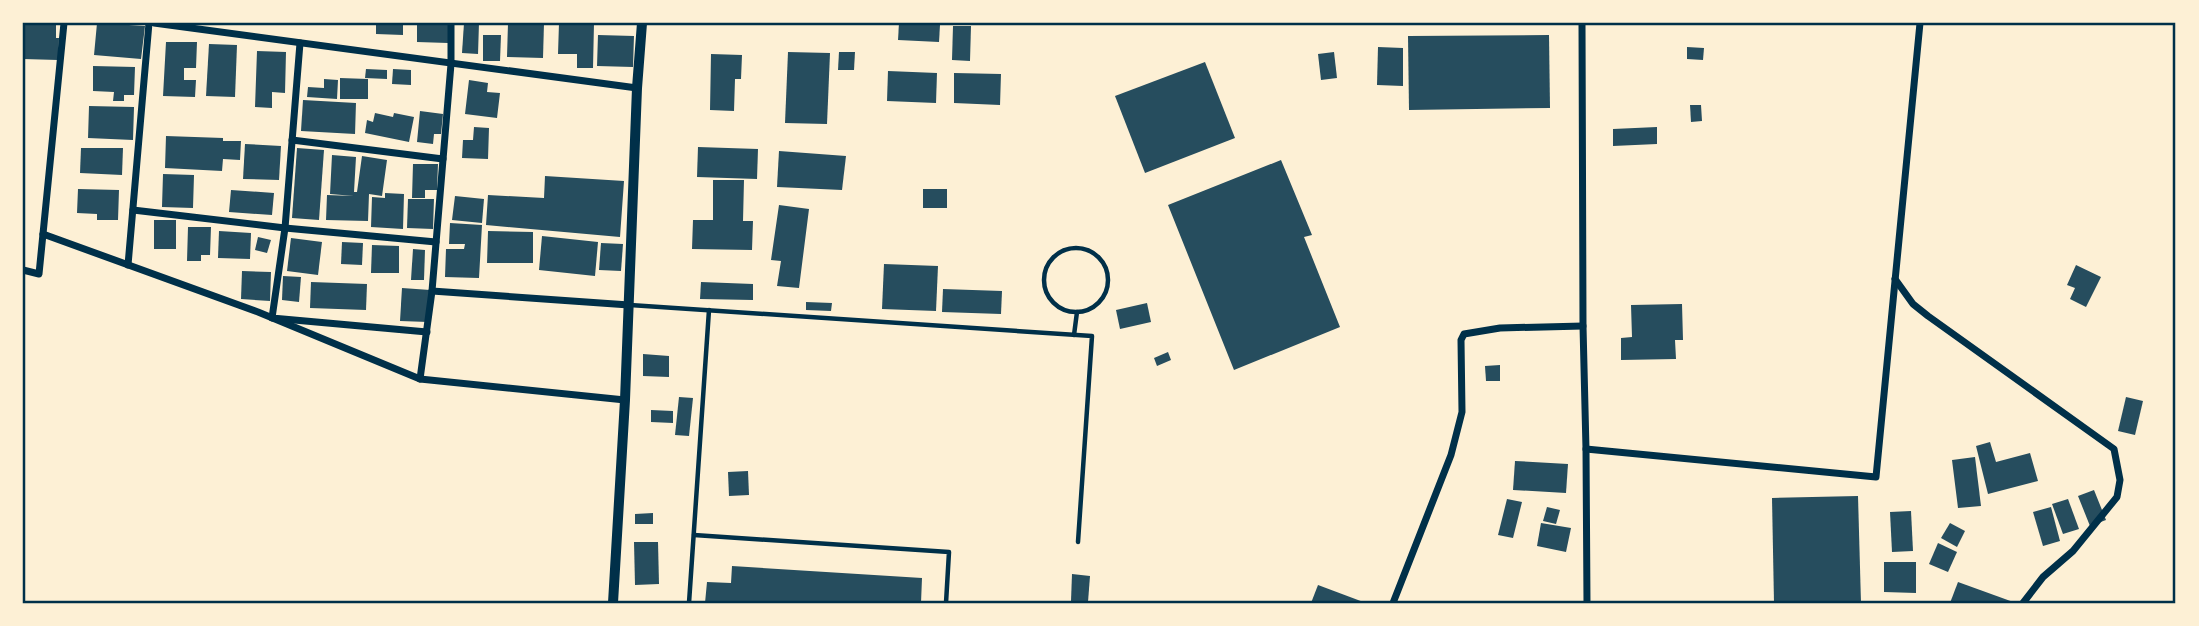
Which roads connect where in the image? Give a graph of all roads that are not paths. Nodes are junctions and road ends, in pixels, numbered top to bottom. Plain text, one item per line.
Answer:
1 (64, 23) edge
2 (152, 23) edge
3 (451, 23) edge
4 (642, 23) edge
5 (1581, 23) edge
6 (1920, 23) edge
7 (300, 43) junction
8 (452, 64) junction
9 (637, 88) junction
10 (292, 140) junction
11 (443, 159) junction
12 (133, 210) junction
13 (285, 228) junction
14 (43, 234) junction
15 (436, 242) junction
16 (128, 265) junction
17 (23, 270) edge
18 (1895, 279) junction
19 (432, 291) junction
20 (629, 305) junction
21 (709, 310) junction
22 (1077, 313) junction
23 (272, 318) junction
24 (1583, 326) junction
25 (427, 332) junction
26 (1074, 335) junction
27 (420, 379) junction
28 (625, 400) junction
29 (1586, 449) junction
30 (694, 535) junction
31 (1078, 542) dead end
32 (613, 603) edge
33 (689, 603) edge
34 (946, 603) edge
35 (1393, 603) edge
36 (1587, 603) edge
37 (2023, 603) edge

1 - 14 street
2 - 7 street
2 - 12 street
3 - 8 street
4 - 9 street
5 - 24 street
6 - 18 street
7 - 8 street
7 - 10 street
8 - 9 street
8 - 11 street
9 - 20 street
10 - 11 street
10 - 13 street
11 - 15 street
12 - 13 street
12 - 16 street
13 - 15 street
13 - 23 street
14 - 16 street
14 - 17 street
15 - 19 street
16 - 23 street
18 - 29 street
18 - 37 street
19 - 20 street
19 - 25 street
20 - 21 lane
20 - 28 street
21 - 26 lane
21 - 30 lane
22 - 22 lane
22 - 26 lane
23 - 25 street
23 - 27 street
24 - 29 street
24 - 35 street
25 - 27 street
26 - 31 lane
27 - 28 street
28 - 32 street
29 - 36 street
30 - 33 lane
30 - 34 lane

